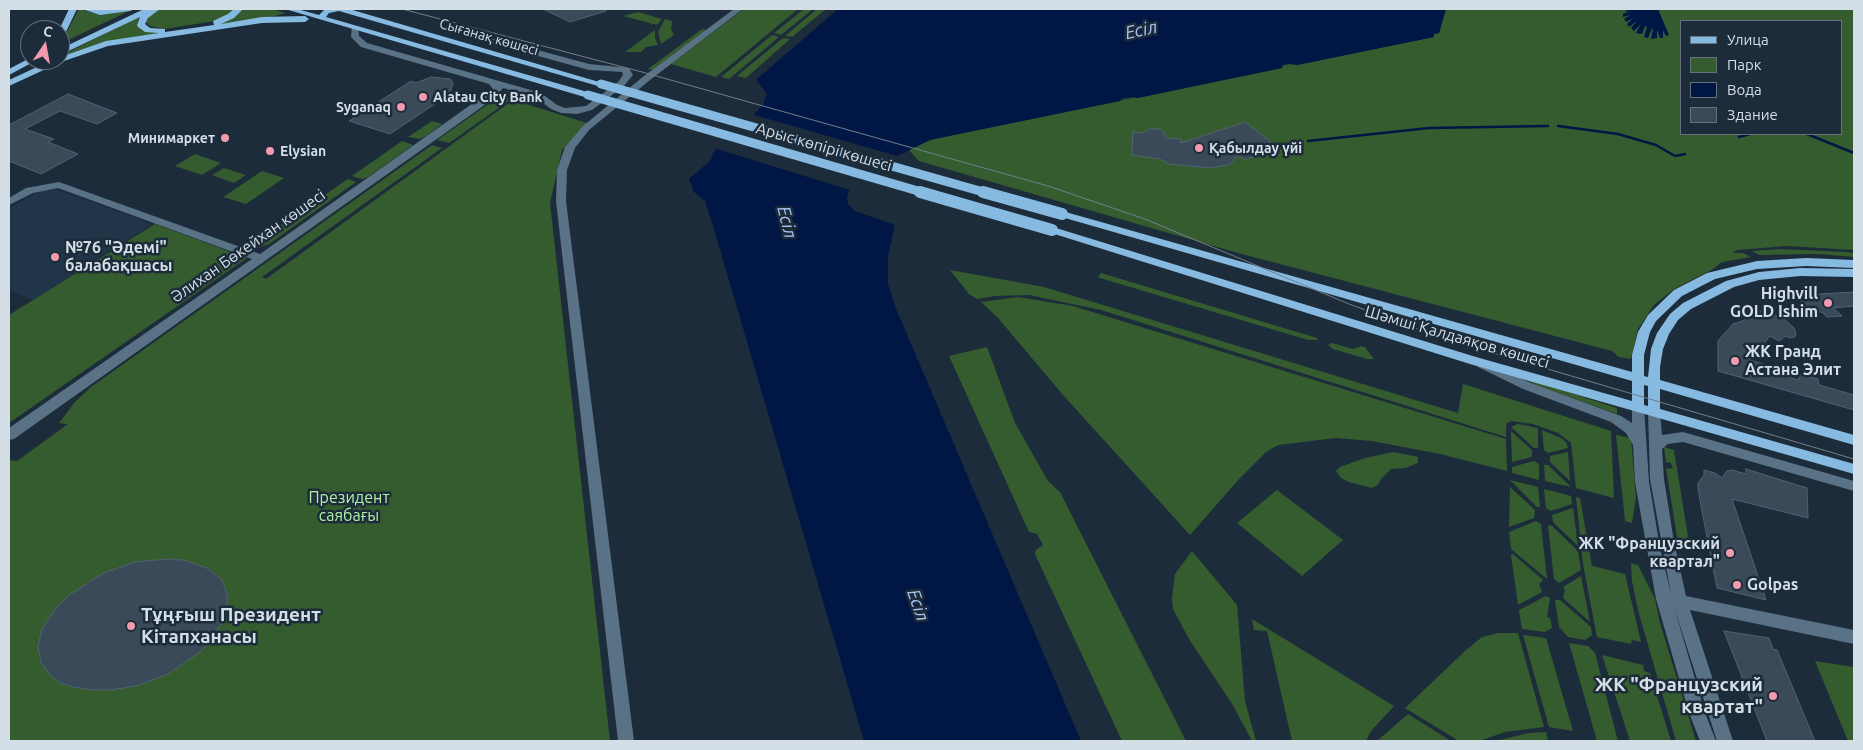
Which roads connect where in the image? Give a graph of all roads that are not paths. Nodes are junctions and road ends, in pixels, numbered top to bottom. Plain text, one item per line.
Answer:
1 (86, 9) edge
2 (130, 9) edge
3 (141, 9) edge
4 (150, 9) edge
5 (156, 9) edge
6 (239, 9) edge
7 (289, 9) edge
8 (339, 9) edge
9 (353, 9) edge
10 (739, 9) edge
11 (368, 17) junction
12 (324, 19) junction
13 (355, 28) junction
14 (374, 34) junction
15 (359, 41) junction
16 (494, 41) dead end
17 (70, 42) edge
18 (70, 47) edge
19 (70, 56) edge
20 (23, 70) edge
21 (37, 70) edge
22 (9, 77) edge
23 (492, 82) junction
24 (9, 83) edge
25 (601, 84) joint
26 (588, 95) joint
27 (9, 202) edge
28 (1062, 214) joint
29 (1052, 230) joint
30 (261, 258) junction
31 (1854, 264) edge
32 (1854, 273) edge
33 (1474, 361) junction
34 (1638, 379) junction
35 (1654, 383) junction
36 (1638, 407) junction
37 (1654, 412) junction
38 (9, 435) edge
39 (1854, 440) edge
40 (1639, 446) junction
41 (1655, 450) junction
42 (1854, 469) edge
43 (1854, 486) edge
44 (1664, 599) junction
45 (1680, 602) junction
46 (1854, 637) edge
47 (626, 741) edge
48 (1708, 741) edge
49 (1725, 741) edge

1 - 2 main road
3 - 17 main road
4 - 18 main road
5 - 6 main road
7 - 12 main road, Сығанақ көшесі
8 - 11 main road, Сығанақ көшесі
8 - 12 main road
9 - 11 main road
10 - 47 street
11 - 25 main road, Сығанақ көшесі
12 - 13 main road, Сығанақ көшесі
12 - 19 main road
13 - 14 main road, Сығанақ көшесі
13 - 15 street
14 - 15 street
14 - 26 main road, Сығанақ көшесі
15 - 23 street
16 - 23 street
20 - 22 main road
21 - 24 main road
23 - 30 street, Әлихан Бөкейхан көшесі
25 - 28 main road, Арыс көпірі көшесі, bridge
26 - 29 main road, Арыс көпірі көшесі, bridge
27 - 30 street
28 - 34 main road, Шәмші Қалдаяқов көшесі
29 - 33 main road, Шәмші Қалдаяқов көшесі
30 - 38 street, Әлихан Бөкейхан көшесі
31 - 34 main road
32 - 35 main road
33 - 36 main road, Шәмші Қалдаяқов көшесі
33 - 40 street
34 - 35 main road, Шәмші Қалдаяқов көшесі
34 - 36 main road
35 - 37 main road
35 - 39 main road, Шәмші Қалдаяқов көшесі
36 - 37 main road, Шәмші Қалдаяқов көшесі
36 - 40 street
37 - 41 street
37 - 42 main road, Шәмші Қалдаяқов көшесі
40 - 44 street
41 - 43 street
41 - 45 street
44 - 45 street
44 - 48 street
45 - 46 street
45 - 49 street

